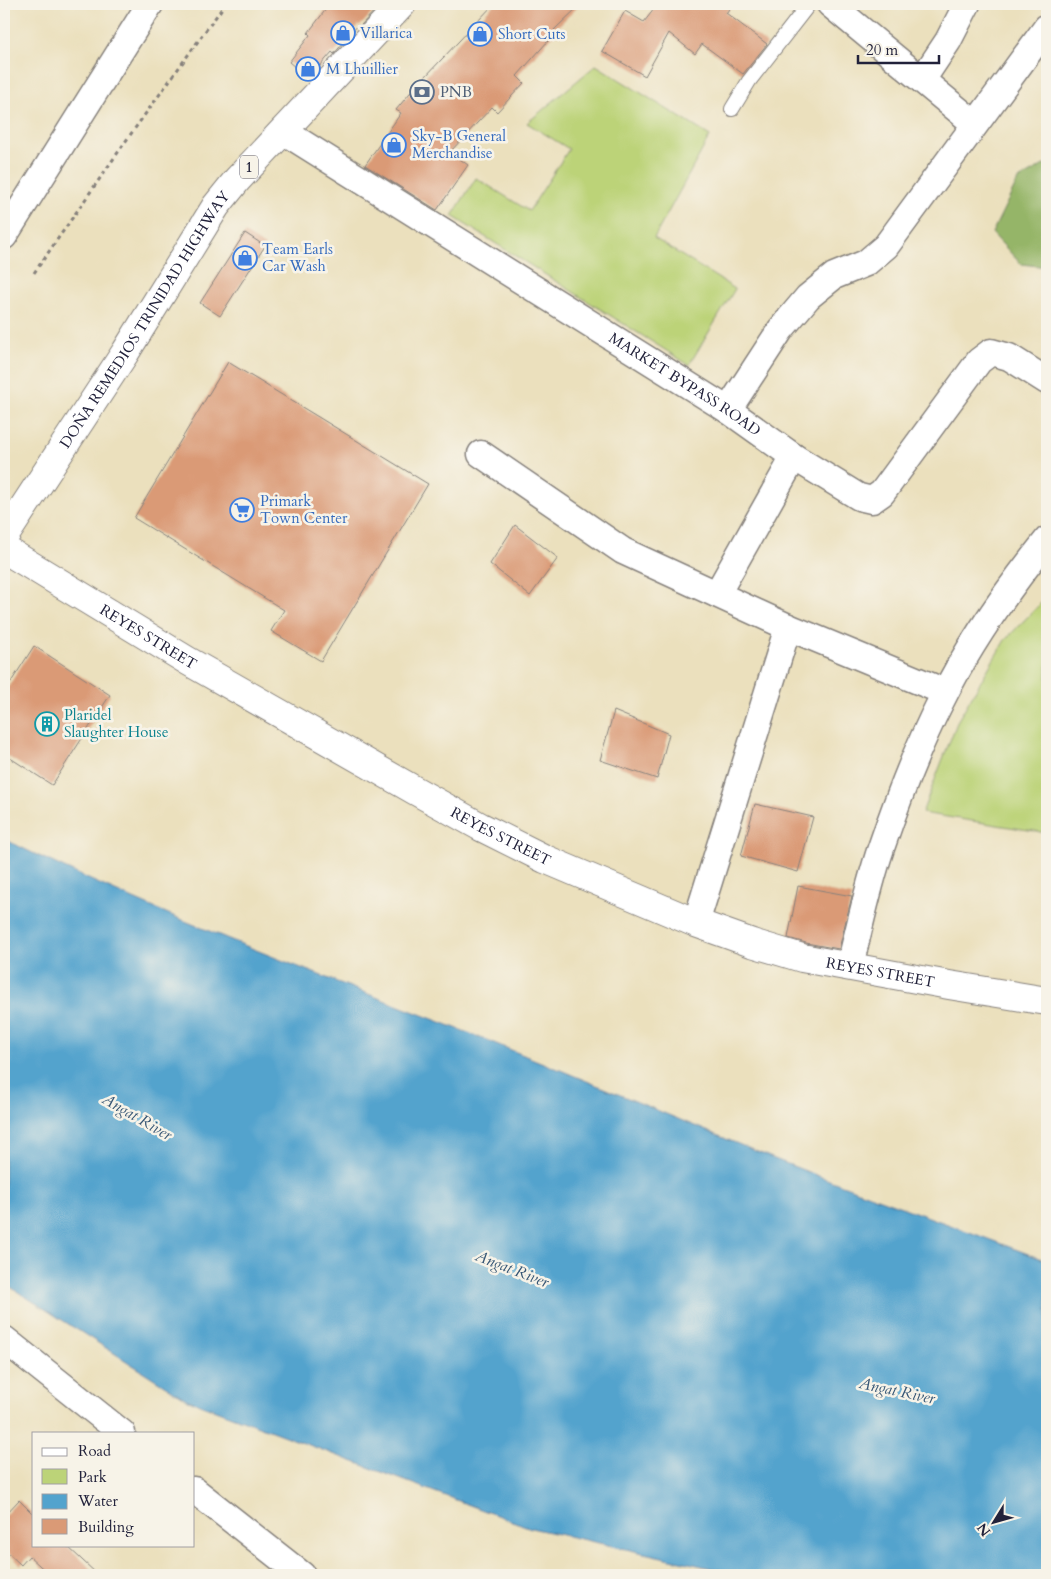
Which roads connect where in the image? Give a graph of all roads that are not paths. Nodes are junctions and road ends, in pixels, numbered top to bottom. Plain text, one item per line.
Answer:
1 (150, 4) edge
2 (402, 4) edge
3 (809, 4) edge
4 (830, 4) edge
5 (967, 4) edge
6 (1047, 27) edge
7 (922, 80) junction
8 (732, 109) dead end
9 (976, 124) junction
10 (283, 131) junction
11 (4, 236) edge
12 (1047, 381) edge
13 (728, 410) junction
14 (481, 454) dead end
15 (794, 457) junction
16 (4, 537) edge
17 (1047, 540) edge
18 (4, 548) edge
19 (717, 594) junction
20 (788, 627) junction
21 (945, 692) junction
22 (696, 924) junction
23 (850, 965) junction
24 (1047, 1000) edge
25 (4, 1339) edge
26 (121, 1432) edge
27 (195, 1491) edge
28 (302, 1575) edge

1 - 11 street
2 - 10 street, DOÑA REMEDIOS TRINIDAD HIGHWAY / 1
3 - 8 lane
4 - 7 street
5 - 7 street
6 - 9 street
7 - 9 street
9 - 13 street
10 - 13 street, MARKET BYPASS ROAD
10 - 16 street, DOÑA REMEDIOS TRINIDAD HIGHWAY / 1
12 - 15 street, MARKET BYPASS ROAD
13 - 15 street, MARKET BYPASS ROAD
14 - 19 street
15 - 19 street
17 - 21 street
18 - 22 street, REYES STREET
19 - 20 street
20 - 21 street
20 - 22 street
21 - 23 street
22 - 23 street, REYES STREET
23 - 24 street, REYES STREET
25 - 26 street
27 - 28 street

